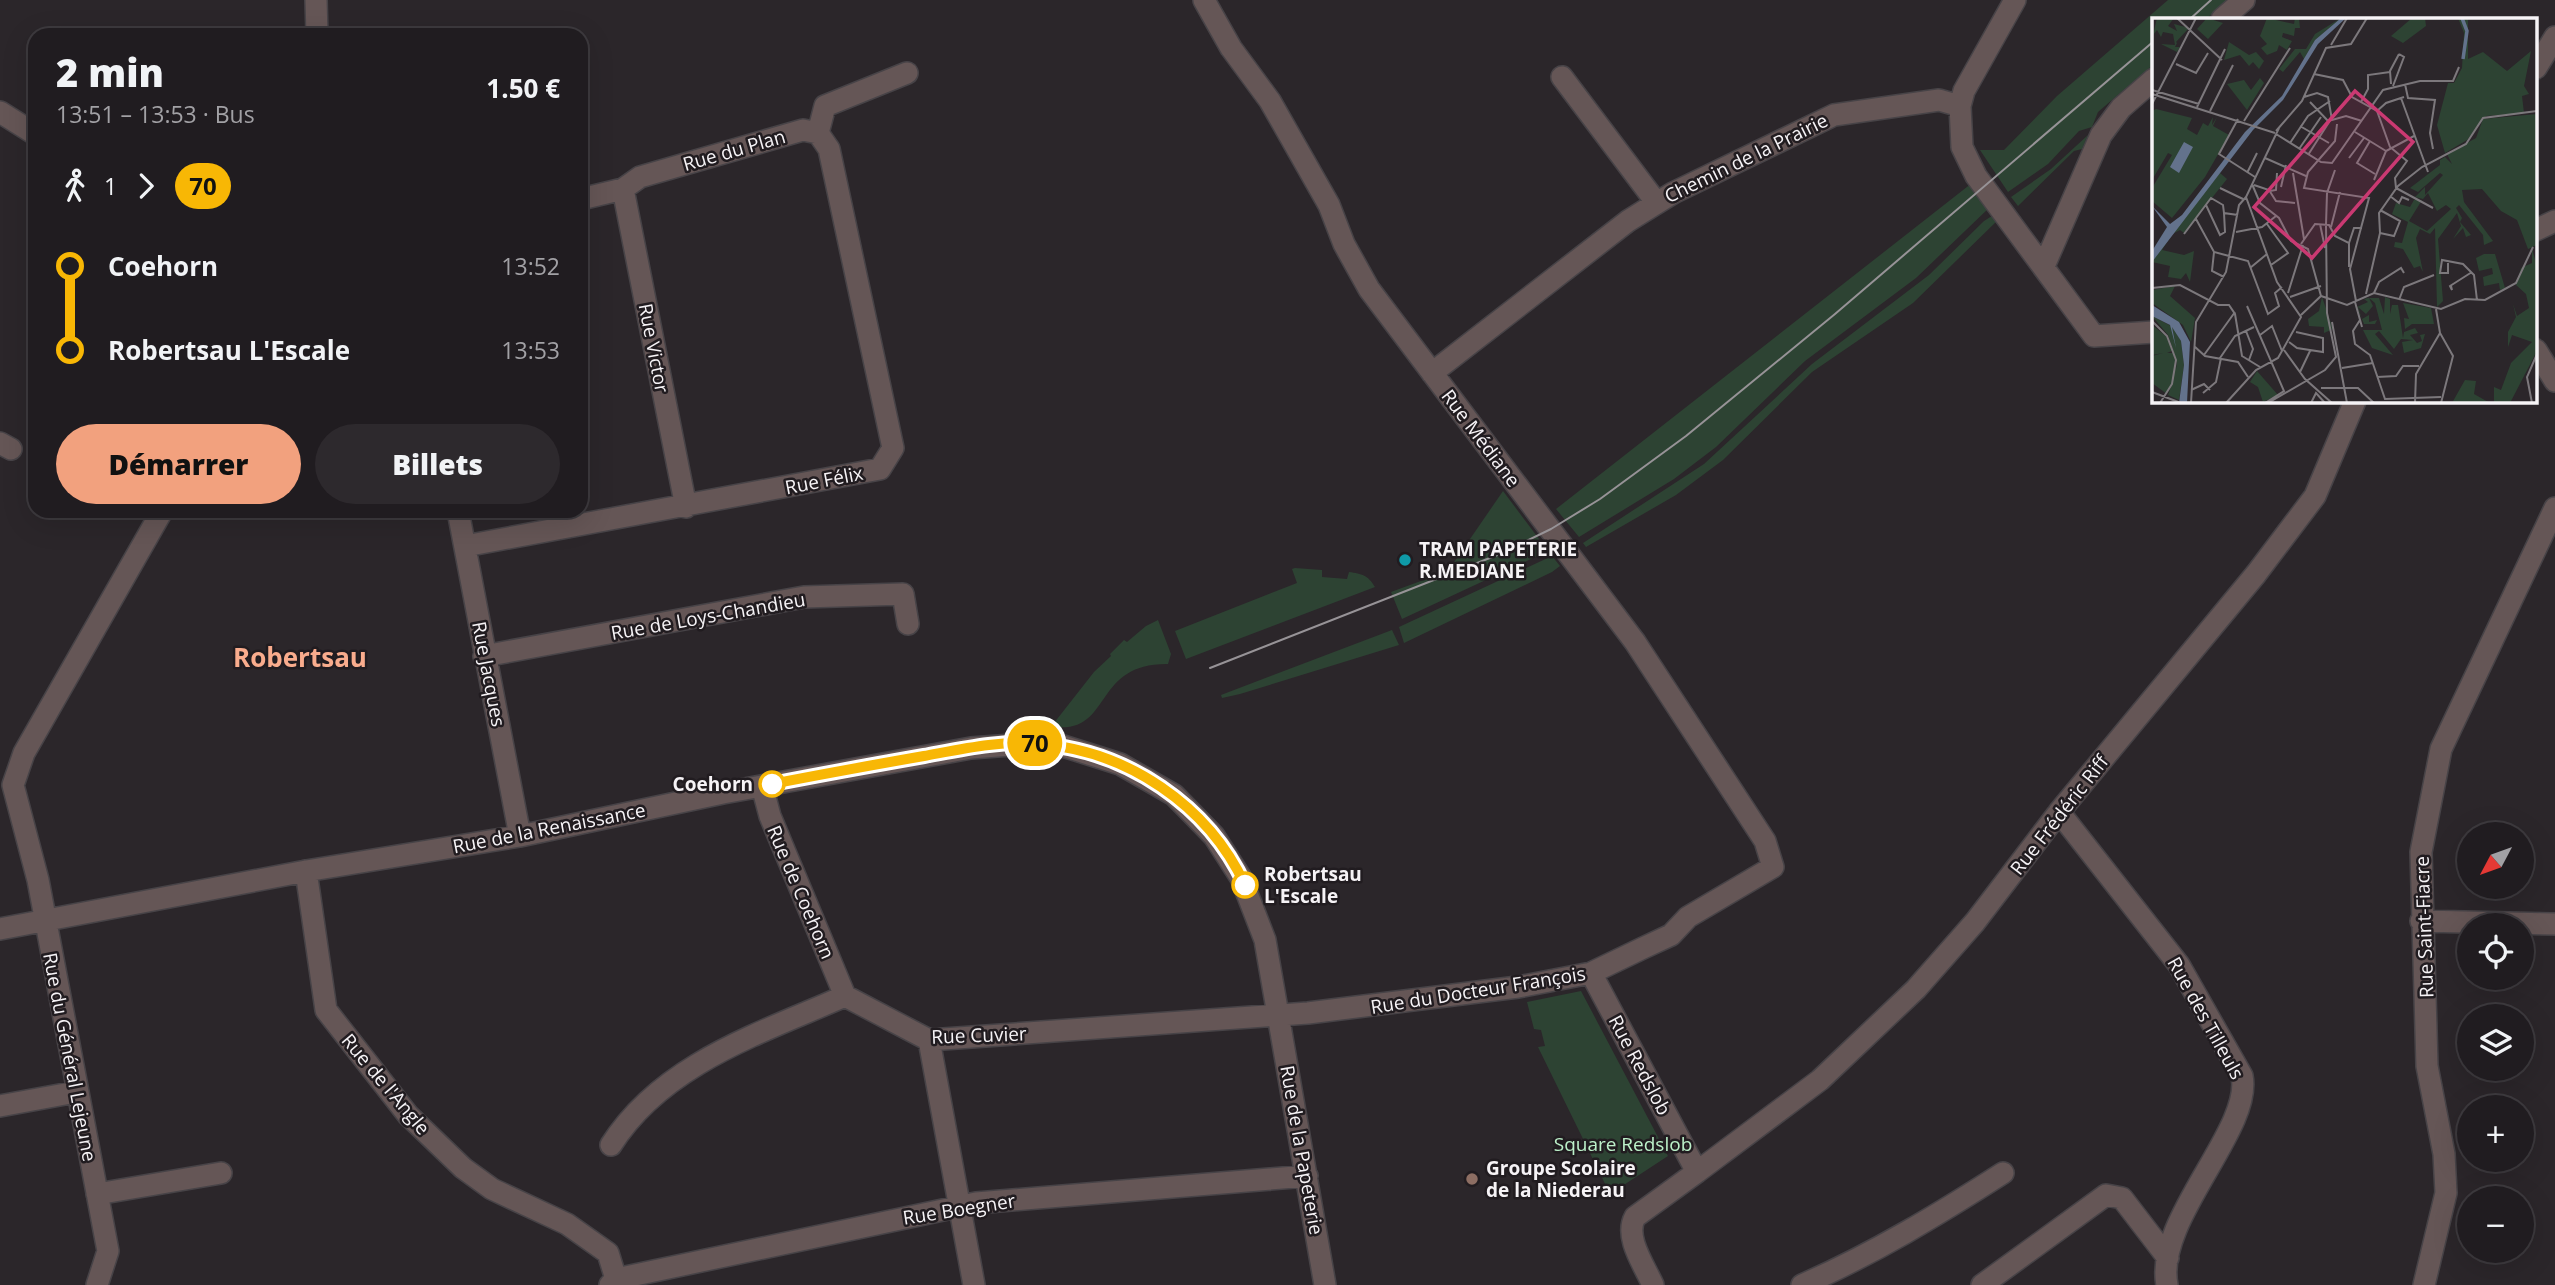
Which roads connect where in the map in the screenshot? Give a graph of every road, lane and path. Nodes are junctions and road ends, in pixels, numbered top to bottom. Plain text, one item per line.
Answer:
1 (316, 0) edge
2 (1204, 0) edge
3 (2015, 0) edge
4 (2244, 0) edge
5 (2223, 18) edge
6 (317, 28) edge
7 (2555, 37) edge
8 (2538, 65) edge
9 (907, 73) dead end
10 (1562, 77) dead end
11 (2152, 81) edge
12 (1960, 106) junction
13 (0, 112) edge
14 (28, 130) edge
15 (818, 133) junction
16 (623, 189) junction
17 (588, 196) edge
18 (1656, 202) junction
19 (2555, 221) edge
20 (2538, 229) edge
21 (2044, 266) junction
22 (2152, 332) edge
23 (2538, 353) edge
24 (1432, 373) junction
25 (2555, 381) edge
26 (2355, 402) edge
27 (686, 507) junction
28 (2555, 508) edge
29 (158, 518) edge
30 (459, 518) edge
31 (465, 546) junction
32 (908, 624) dead end
33 (484, 656) junction
34 (762, 786) junction
35 (6, 787) edge
36 (2059, 812) junction
37 (520, 836) junction
38 (1773, 867) joint
39 (306, 872) junction
40 (45, 920) junction
41 (2421, 921) junction
42 (2555, 925) edge
43 (0, 929) edge
44 (1591, 973) junction
45 (845, 996) junction
46 (1279, 1015) junction
47 (929, 1040) junction
48 (76, 1092) junction
49 (0, 1106) edge
50 (611, 1145) dead end
51 (1697, 1172) junction
52 (2003, 1172) dead end
53 (221, 1173) dead end
54 (1307, 1175) junction
55 (97, 1194) junction
56 (959, 1207) junction
57 (2168, 1258) junction
58 (678, 1276) edge
59 (613, 1282) edge
60 (97, 1285) edge
61 (974, 1285) edge
62 (1325, 1285) edge
63 (1653, 1285) edge
64 (1802, 1285) edge
65 (1982, 1285) edge
66 (2167, 1285) edge
67 (2424, 1285) edge

1 - 6 street
2 - 24 street, Rue Médiane
3 - 12 street
4 - 5 street
7 - 8 street
9 - 15 street
10 - 18 street, Chemin de la Prairie
11 - 21 street
12 - 18 street, Chemin de la Prairie
12 - 21 street
13 - 14 street
15 - 16 street, Rue du Plan
15 - 27 street, Rue Félix
16 - 17 street, Rue du Plan
16 - 27 street, Rue Victor
18 - 24 street, Chemin de la Prairie
19 - 20 street
21 - 22 street
23 - 25 street
24 - 38 street, Rue Médiane
26 - 36 street, Rue Frédéric Riff
27 - 31 street, Rue Félix
28 - 41 street, Rue Saint-Fiacre
29 - 35 street
30 - 31 street, Rue Jacques
31 - 33 street, Rue Jacques
32 - 33 street, Rue de Loys-Chandieu
33 - 37 street, Rue Jacques
34 - 37 street, Rue de la Renaissance
34 - 45 street, Rue de Coehorn
34 - 46 street, Rue de la Renaissance
35 - 40 street
36 - 51 street, Rue Frédéric Riff
36 - 57 street, Rue des Tilleuls
37 - 39 street, Rue de la Renaissance
38 - 44 street, Rue du Docteur François
39 - 40 street, Rue de la Renaissance
39 - 59 street, Rue de l'Angle
40 - 43 street, Rue de la Renaissance
40 - 48 street, Rue du Général Lejeune
41 - 42 street
41 - 67 street, Rue Saint-Fiacre
44 - 46 street, Rue du Docteur François
44 - 51 street, Rue Redslob
45 - 47 street, Rue Cuvier
45 - 50 street
46 - 47 street, Rue Cuvier
46 - 54 street, Rue de la Papeterie
47 - 56 street
48 - 49 street
48 - 55 street, Rue du Général Lejeune
51 - 63 street
52 - 64 street
53 - 55 street
54 - 56 street, Rue Boegner
54 - 62 street, Rue de la Papeterie
55 - 60 street, Rue du Général Lejeune
56 - 58 street, Rue Boegner
56 - 61 street
57 - 65 street
57 - 66 street, Rue des Tilleuls
58 - 59 street, Rue Boegner

